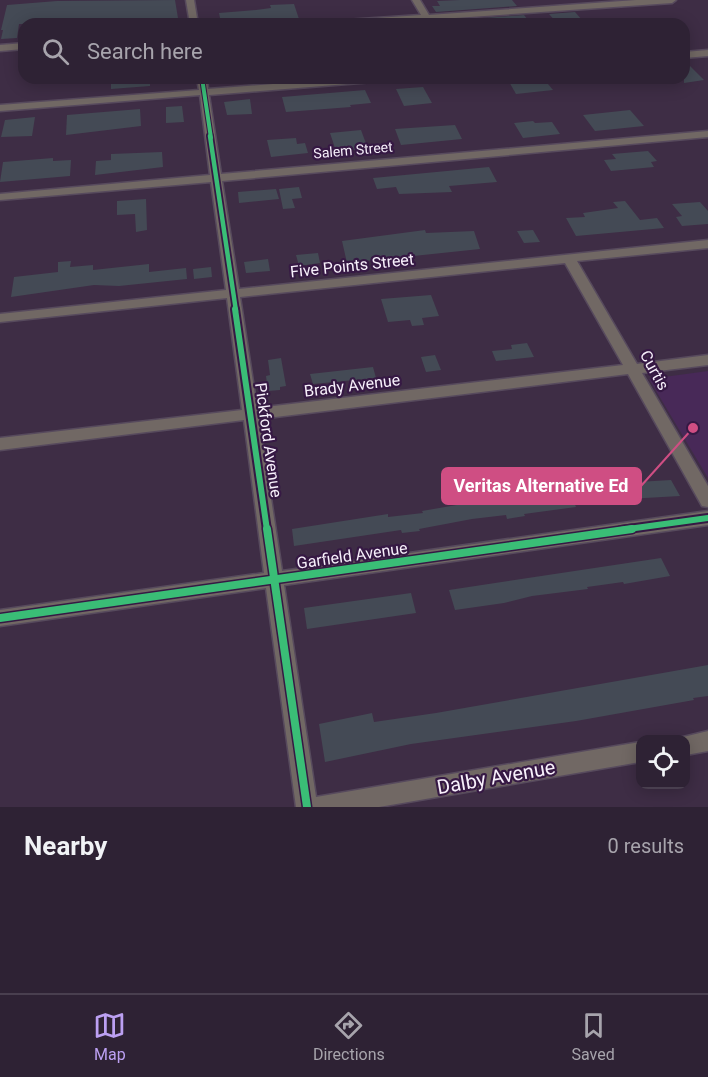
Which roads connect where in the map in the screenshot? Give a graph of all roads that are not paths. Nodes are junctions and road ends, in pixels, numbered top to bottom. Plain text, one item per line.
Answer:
1 (190, 0) edge
2 (416, 0) edge
3 (672, 0) edge
4 (426, 17) junction
5 (193, 18) edge
6 (412, 18) edge
7 (18, 46) edge
8 (0, 48) edge
9 (708, 53) edge
10 (690, 54) edge
11 (203, 84) edge
12 (307, 84) edge
13 (204, 92) junction
14 (0, 108) edge
15 (708, 134) edge
16 (218, 177) junction
17 (0, 197) edge
18 (708, 244) edge
19 (569, 258) junction
20 (235, 294) junction
21 (0, 318) edge
22 (708, 360) edge
23 (634, 369) junction
24 (252, 416) junction
25 (0, 444) edge
26 (708, 501) edge
27 (708, 518) edge
28 (275, 579) junction
29 (0, 618) edge
30 (708, 741) edge
31 (690, 744) edge
32 (636, 753) edge
33 (308, 807) edge
34 (317, 807) edge

1 - 5 street
2 - 4 street
3 - 4 street
4 - 6 street
7 - 8 street
9 - 10 street
11 - 13 street, Pickford Avenue
12 - 13 street
13 - 14 street
13 - 16 street, Pickford Avenue
15 - 16 street, Salem Street
16 - 17 street, Salem Street
16 - 20 street, Pickford Avenue
18 - 19 street, Five Points Street
19 - 20 street, Five Points Street
19 - 23 street, Curtis
20 - 21 street, Five Points Street
20 - 24 street, Pickford Avenue
22 - 23 street, Brady Avenue
23 - 24 street, Brady Avenue
23 - 26 street, Curtis
24 - 25 street, Brady Avenue
24 - 28 street, Pickford Avenue
27 - 28 street, Garfield Avenue
28 - 29 street, Garfield Avenue
28 - 33 street, Pickford Avenue
30 - 31 street
32 - 34 street, Dalby Avenue

